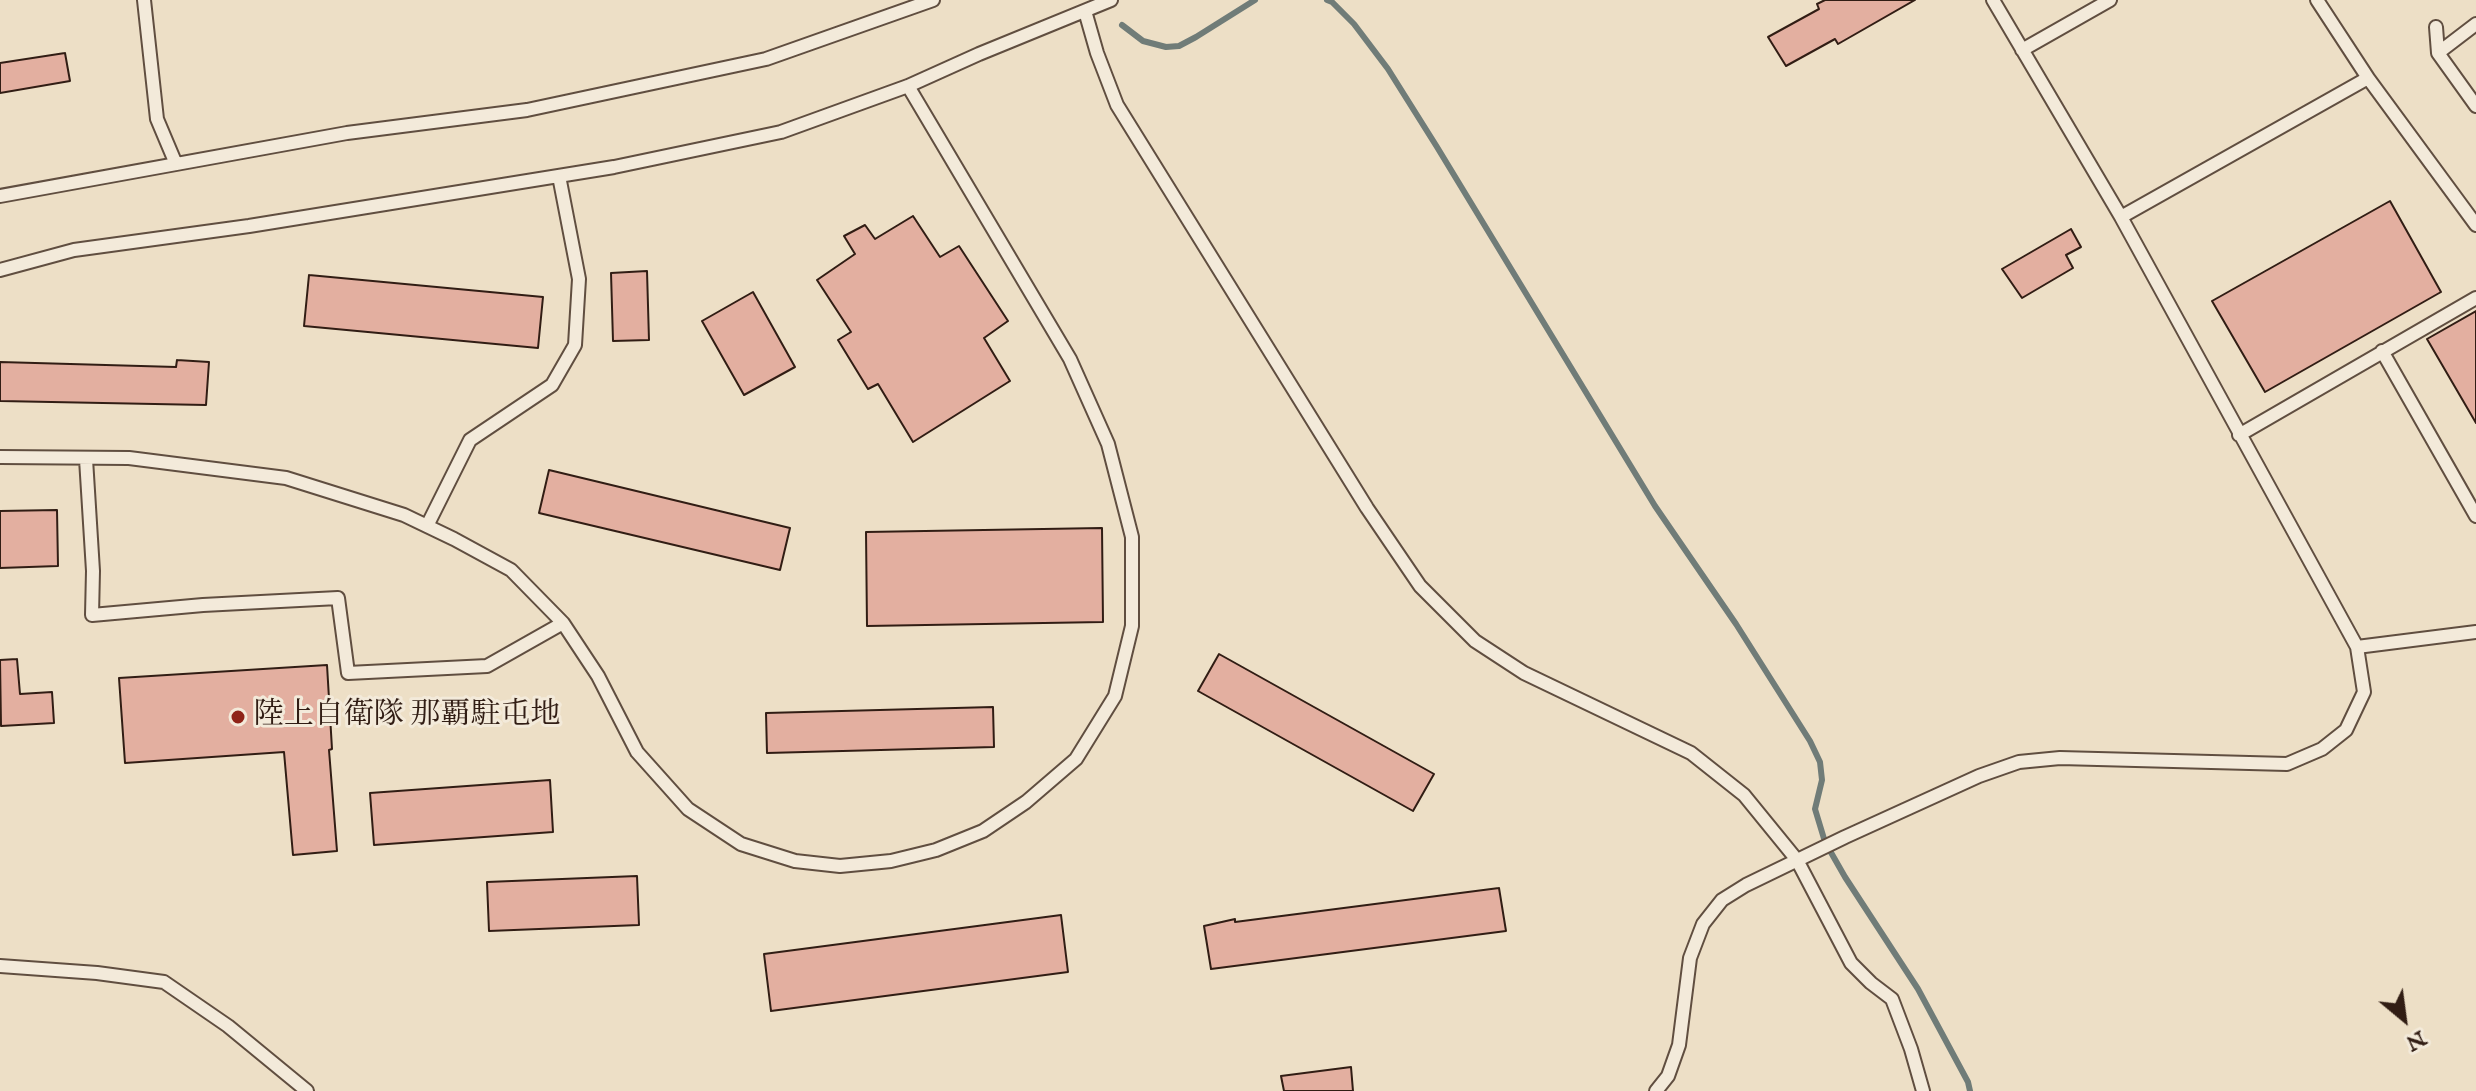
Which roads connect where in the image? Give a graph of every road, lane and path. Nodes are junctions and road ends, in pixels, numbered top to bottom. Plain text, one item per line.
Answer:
1 (144, 0) edge
2 (933, 0) edge
3 (1111, 0) edge
4 (1993, 0) edge
5 (2110, 0) edge
6 (2317, 0) edge
7 (1085, 11) junction
8 (2476, 24) edge
9 (2436, 27) dead end
10 (2022, 50) junction
11 (2438, 53) junction
12 (2368, 78) junction
13 (908, 86) junction
14 (2476, 106) edge
15 (176, 164) junction
16 (559, 176) junction
17 (0, 196) edge
18 (2121, 217) junction
19 (2476, 225) edge
20 (0, 270) edge
21 (2476, 298) edge
22 (2382, 351) junction
23 (2239, 435) junction
24 (0, 457) edge
25 (86, 459) junction
26 (2476, 516) edge
27 (427, 526) junction
28 (563, 623) junction
29 (2476, 632) edge
30 (2357, 647) junction
31 (1797, 860) junction
32 (0, 966) edge
33 (307, 1091) edge
34 (1656, 1091) edge
35 (1923, 1091) edge

1 - 15 lane
2 - 15 lane
3 - 7 lane
4 - 10 lane
5 - 10 lane
6 - 12 lane
7 - 13 lane
7 - 31 lane
8 - 11 lane
9 - 11 lane
10 - 18 lane
11 - 14 lane
12 - 18 lane
12 - 19 lane
13 - 16 lane
13 - 28 lane
15 - 17 lane
16 - 20 lane
16 - 27 lane
18 - 23 lane
21 - 22 lane
22 - 23 lane
22 - 26 lane
23 - 30 lane
24 - 25 lane
25 - 27 lane
25 - 28 lane
27 - 28 lane
29 - 30 lane
30 - 31 lane
31 - 34 lane
31 - 35 lane
32 - 33 lane

